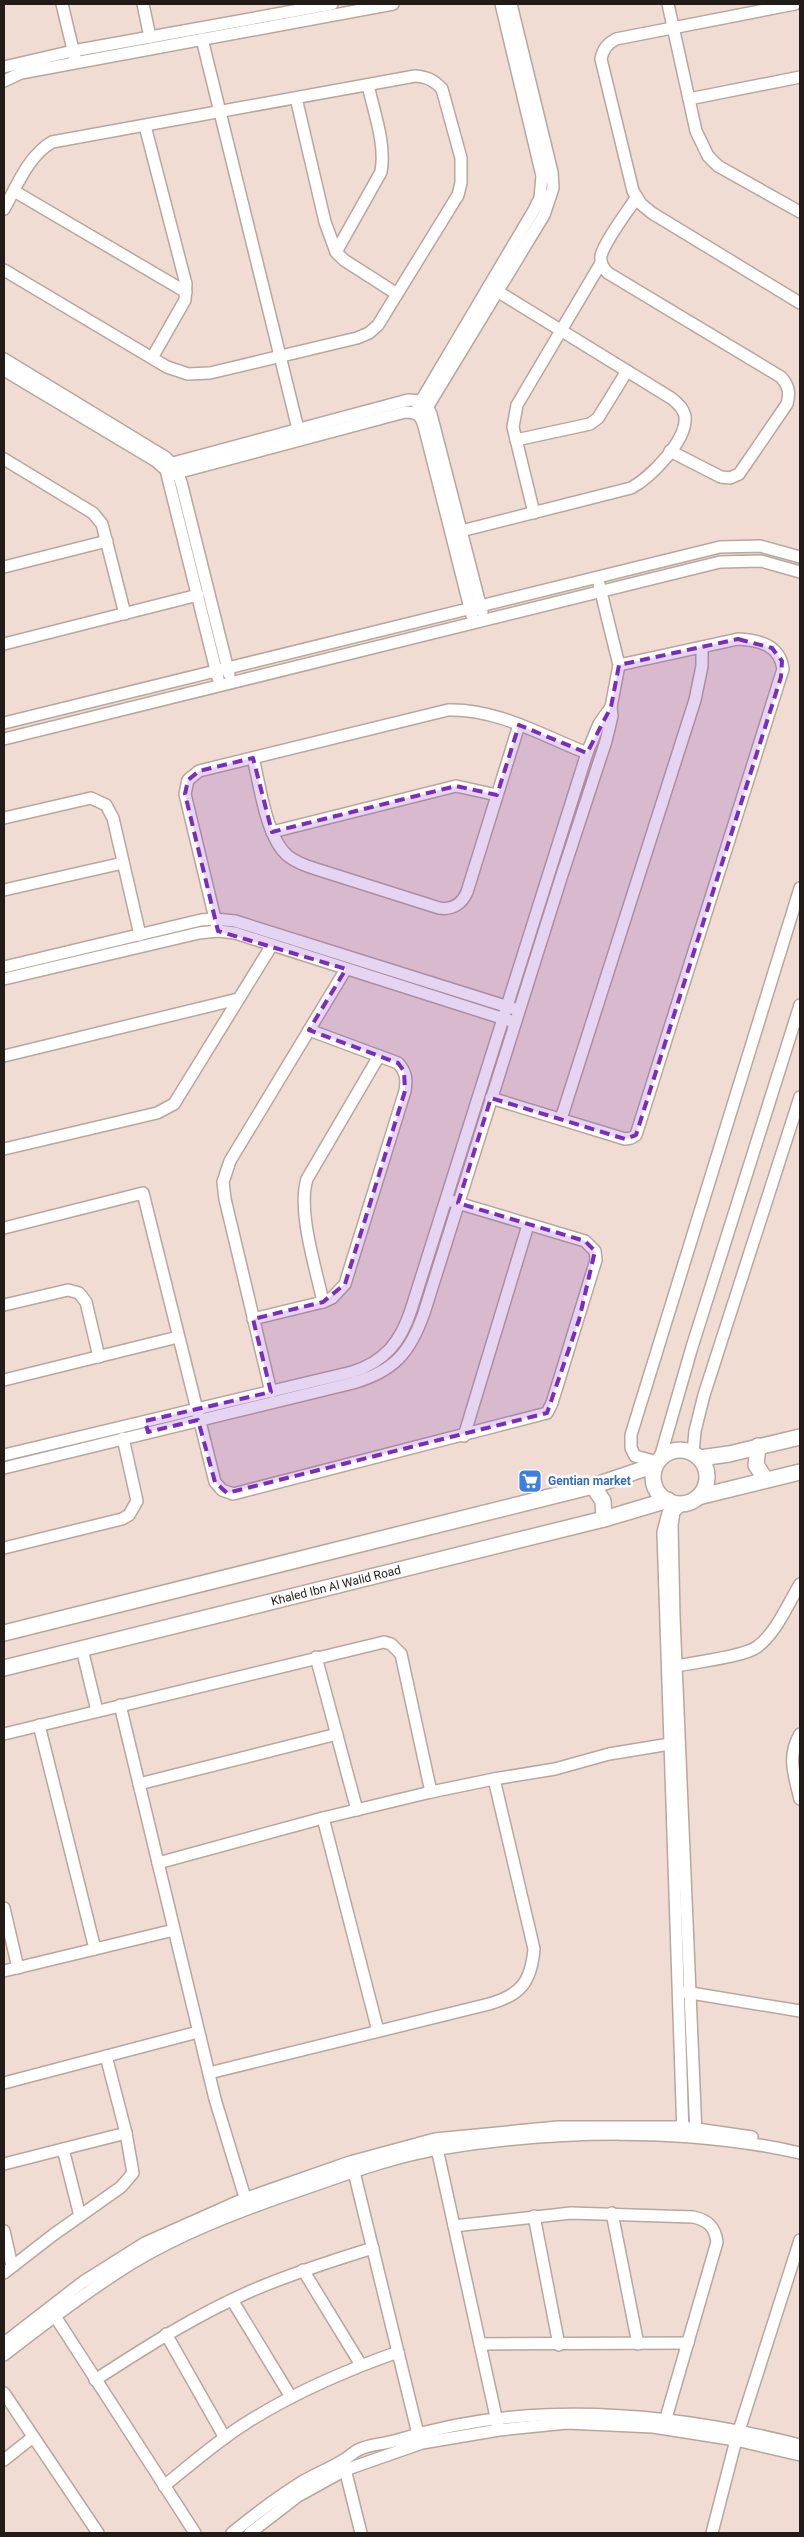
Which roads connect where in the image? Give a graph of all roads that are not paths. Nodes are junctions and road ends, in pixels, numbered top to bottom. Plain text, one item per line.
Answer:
1 (62, 4) edge
2 (142, 4) edge
3 (332, 4) edge
4 (393, 4) edge
5 (501, 4) edge
6 (512, 4) edge
7 (668, 4) edge
8 (794, 4) edge
9 (673, 28) junction
10 (150, 37) junction
11 (202, 39) junction
12 (74, 57) junction
13 (4, 67) edge
14 (800, 77) edge
15 (4, 80) edge
16 (368, 85) junction
17 (296, 98) junction
18 (689, 99) junction
19 (220, 112) junction
20 (145, 126) junction
21 (14, 190) junction
22 (636, 198) junction
23 (4, 209) edge
24 (800, 212) edge
25 (336, 252) junction
26 (601, 263) junction
27 (4, 270) edge
28 (494, 289) junction
29 (186, 292) junction
30 (397, 294) junction
31 (800, 303) edge
32 (560, 330) junction
33 (280, 356) junction
34 (152, 358) junction
35 (4, 359) edge
36 (4, 370) edge
37 (627, 371) junction
38 (424, 403) junction
39 (418, 414) junction
40 (298, 429) junction
41 (516, 440) junction
42 (670, 451) junction
43 (4, 459) edge
44 (170, 469) junction
45 (534, 513) junction
46 (461, 531) junction
47 (107, 541) junction
48 (800, 557) edge
49 (4, 567) edge
50 (800, 572) edge
51 (597, 578) junction
52 (200, 589) junction
53 (601, 592) junction
54 (475, 608) junction
55 (125, 614) junction
56 (479, 622) junction
57 (4, 644) edge
58 (702, 647) junction
59 (297, 651) junction
60 (619, 665) junction
61 (301, 666) junction
62 (222, 670) junction
63 (226, 684) junction
64 (611, 707) junction
65 (4, 723) edge
66 (519, 726) junction
67 (4, 738) edge
68 (587, 753) junction
69 (253, 758) junction
70 (497, 795) junction
71 (4, 818) edge
72 (272, 832) junction
73 (124, 863) junction
74 (800, 888) edge
75 (4, 890) edge
76 (216, 925) junction
77 (140, 935) junction
78 (272, 945) junction
79 (4, 967) edge
80 (346, 969) junction
81 (4, 979) edge
82 (238, 999) junction
83 (800, 1005) edge
84 (512, 1015) junction
85 (309, 1030) junction
86 (4, 1056) edge
87 (379, 1056) junction
88 (800, 1097) edge
89 (491, 1098) junction
90 (560, 1119) junction
91 (4, 1148) edge
92 (446, 1200) junction
93 (458, 1203) junction
94 (528, 1225) junction
95 (4, 1228) edge
96 (323, 1302) junction
97 (4, 1305) edge
98 (253, 1319) junction
99 (178, 1337) junction
100 (99, 1357) junction
101 (4, 1380) edge
102 (271, 1392) junction
103 (197, 1415) junction
104 (146, 1427) junction
105 (464, 1436) junction
106 (800, 1437) edge
107 (123, 1438) junction
108 (758, 1446) junction
109 (4, 1455) edge
110 (696, 1455) junction
111 (657, 1461) junction
112 (4, 1468) edge
113 (800, 1472) edge
114 (766, 1480) junction
115 (594, 1486) junction
116 (698, 1497) junction
117 (674, 1502) junction
118 (604, 1519) junction
119 (4, 1548) edge
120 (800, 1584) edge
121 (4, 1633) edge
122 (82, 1649) junction
123 (316, 1657) junction
124 (678, 1666) junction
125 (4, 1668) edge
126 (120, 1705) junction
127 (97, 1711) junction
128 (39, 1725) junction
129 (4, 1734) edge
130 (337, 1734) junction
131 (800, 1734) edge
132 (675, 1744) junction
133 (494, 1778) junction
134 (139, 1784) junction
135 (431, 1792) junction
136 (800, 1799) edge
137 (357, 1810) junction
138 (323, 1818) junction
139 (158, 1863) junction
140 (4, 1908) edge
141 (174, 1930) junction
142 (95, 1949) junction
143 (18, 1968) junction
144 (4, 1971) edge
145 (678, 1991) junction
146 (691, 1993) junction
147 (800, 2011) edge
148 (378, 2031) junction
149 (198, 2032) junction
150 (106, 2056) junction
151 (209, 2073) junction
152 (4, 2083) edge
153 (683, 2132) junction
154 (126, 2133) junction
155 (696, 2133) junction
156 (436, 2144) junction
157 (800, 2146) edge
158 (63, 2149) junction
159 (800, 2153) edge
160 (4, 2164) edge
161 (354, 2172) junction
162 (246, 2204) junction
163 (612, 2213) junction
164 (80, 2216) junction
165 (534, 2216) junction
166 (454, 2226) junction
167 (4, 2232) edge
168 (800, 2240) edge
169 (373, 2248) junction
170 (8, 2270) edge
171 (303, 2270) junction
172 (232, 2300) junction
173 (52, 2312) junction
174 (166, 2334) junction
175 (4, 2343) edge
176 (688, 2343) junction
177 (480, 2344) junction
178 (638, 2344) junction
179 (559, 2345) junction
180 (398, 2352) junction
181 (4, 2355) edge
182 (361, 2365) junction
183 (96, 2380) junction
184 (4, 2393) edge
185 (291, 2397) junction
186 (666, 2418) junction
187 (498, 2425) junction
188 (418, 2434) junction
189 (738, 2435) junction
190 (33, 2437) junction
191 (225, 2438) junction
192 (800, 2445) edge
193 (800, 2455) edge
194 (4, 2460) edge
195 (344, 2465) junction
196 (164, 2486) junction
197 (98, 2533) edge
198 (194, 2533) edge
199 (232, 2533) edge
200 (250, 2533) edge
201 (361, 2533) edge
202 (712, 2533) edge

1 - 12 street
2 - 10 street
3 - 10 street
4 - 11 street
5 - 28 street
6 - 28 street
7 - 9 street
8 - 9 street
9 - 18 street
9 - 22 street
10 - 12 street
11 - 12 street
11 - 19 street
12 - 13 street
12 - 15 street
14 - 18 street
16 - 17 street
16 - 25 street
16 - 30 street
17 - 19 street
17 - 25 street
18 - 24 street
19 - 20 street
19 - 33 street
20 - 21 street
20 - 29 street
21 - 23 street
21 - 29 street
22 - 26 street
22 - 31 street
25 - 30 street
26 - 32 street
26 - 42 street
27 - 34 street
28 - 32 street
28 - 38 street
29 - 34 street
30 - 33 street
32 - 37 street
32 - 41 street
33 - 34 street
33 - 40 street
35 - 44 street
36 - 44 street
37 - 41 street
37 - 42 street
38 - 39 street
38 - 40 street
38 - 46 street
39 - 44 street
39 - 54 street
40 - 44 street
41 - 45 street
42 - 45 street
43 - 47 street
44 - 52 street
45 - 46 street
46 - 54 street
47 - 49 street
47 - 55 street
48 - 51 street
50 - 53 street
51 - 53 street
51 - 54 street
52 - 55 street
52 - 62 street
53 - 56 street
53 - 60 street
54 - 56 street
54 - 59 street
55 - 57 street
56 - 61 street
58 - 60 street
58 - 90 street
58 - 90 street
59 - 61 street
59 - 62 street
60 - 64 street
61 - 63 street
62 - 63 street
62 - 65 street
63 - 67 street
64 - 68 street
64 - 84 street
66 - 68 street
66 - 69 street
66 - 70 street
68 - 84 street
69 - 72 street
69 - 76 street
70 - 72 street
70 - 72 street
71 - 73 street
73 - 75 street
73 - 77 street
74 - 111 street
76 - 77 street
76 - 78 street
76 - 81 street
76 - 84 street
77 - 79 street
78 - 80 street
78 - 82 street
80 - 84 street
80 - 85 street
82 - 86 street
82 - 91 street
83 - 111 street
84 - 89 street
84 - 92 street
85 - 87 street
85 - 98 street
87 - 96 street
87 - 96 street
88 - 110 street
89 - 90 street
89 - 93 street
92 - 93 street
92 - 102 street
93 - 94 street
93 - 103 street
94 - 105 street
94 - 105 street
95 - 99 street
96 - 98 street
97 - 100 street
98 - 102 street
99 - 100 street
99 - 103 street
100 - 101 street
102 - 103 street
103 - 104 street
103 - 105 street
104 - 107 street
104 - 109 street
106 - 108 street
107 - 112 street
107 - 119 street
108 - 110 street
108 - 114 street
110 - 111 street
110 - 116 street
111 - 115 street
111 - 117 street
113 - 114 street
114 - 116 street
115 - 118 street
115 - 121 street
116 - 117 street
117 - 118 street, Khaled Ibn Al Walid Road
117 - 124 street
117 - 132 street
118 - 122 street, Khaled Ibn Al Walid Road
120 - 124 street
122 - 125 street, Khaled Ibn Al Walid Road
122 - 127 street
123 - 126 street
123 - 130 street
123 - 135 street
124 - 132 street
126 - 127 street
126 - 134 street
127 - 128 street
128 - 129 street
128 - 142 street
130 - 134 street
130 - 137 street
131 - 136 street
132 - 133 street
132 - 145 street
132 - 146 street
133 - 135 street
133 - 148 street
134 - 139 street
135 - 137 street
137 - 138 street
138 - 139 street
138 - 148 street
139 - 141 street
140 - 143 street
141 - 142 street
141 - 149 street
142 - 143 street
143 - 144 street
145 - 146 street
145 - 153 street
146 - 147 street
146 - 155 street
148 - 151 street
149 - 150 street
149 - 151 street
150 - 152 street
150 - 154 street
151 - 162 street
153 - 155 street
153 - 156 street
154 - 158 street
154 - 164 street
155 - 157 street
155 - 159 street
156 - 161 street
156 - 162 street
156 - 166 street
158 - 160 street
158 - 164 street
161 - 162 street
161 - 169 street
162 - 173 street
163 - 165 street
163 - 176 street
163 - 178 street
164 - 170 street
165 - 166 street
165 - 179 street
166 - 177 street
167 - 170 street
168 - 189 street
169 - 171 street
169 - 180 street
171 - 172 street
171 - 182 street
172 - 174 street
172 - 185 street
173 - 175 street
173 - 181 street
173 - 183 street
174 - 183 street
174 - 191 street
176 - 178 street
176 - 186 street
177 - 179 street
177 - 187 street
178 - 179 street
180 - 182 street
180 - 188 street
182 - 185 street
183 - 196 street
184 - 190 street
185 - 191 street
186 - 187 street
186 - 189 street
187 - 188 street
187 - 189 street
187 - 195 street
188 - 195 street
189 - 192 street
189 - 193 street
189 - 202 street
190 - 194 street
190 - 197 street
191 - 196 street
195 - 199 street
195 - 200 street
195 - 201 street
196 - 198 street

